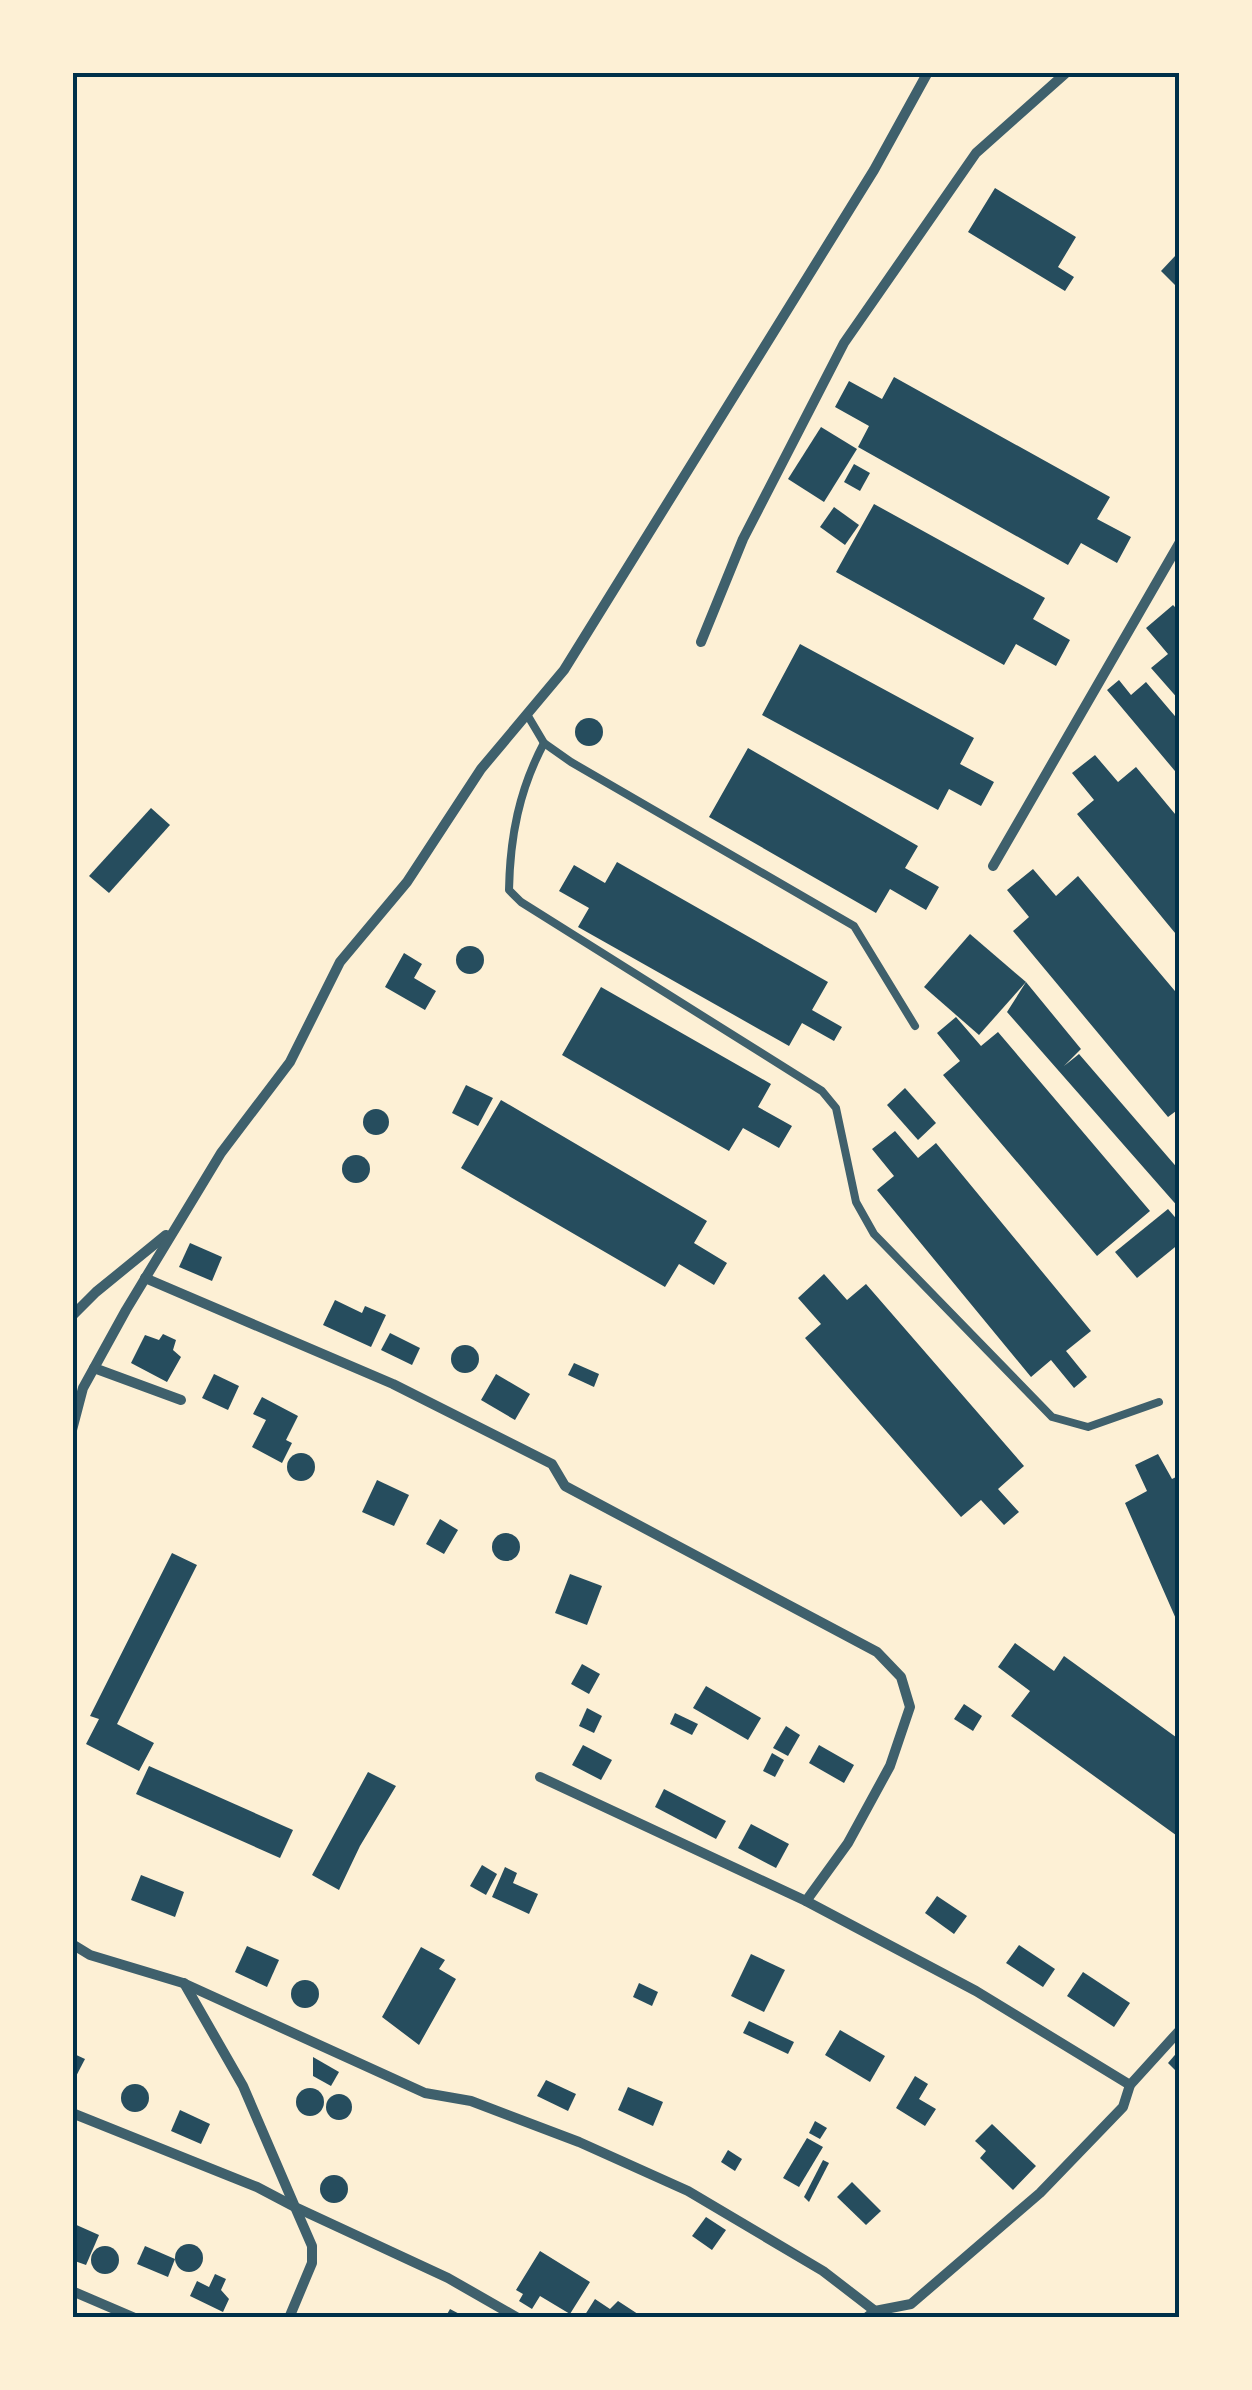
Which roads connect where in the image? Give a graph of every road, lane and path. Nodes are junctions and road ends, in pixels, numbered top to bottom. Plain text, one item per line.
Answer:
1 (928, 72) edge
2 (1067, 72) edge
3 (1180, 542) edge
4 (701, 642) dead end
5 (528, 716) junction
6 (544, 743) junction
7 (993, 866) dead end
8 (915, 1026) dead end
9 (173, 1229) junction
10 (145, 1278) junction
11 (72, 1316) edge
12 (94, 1368) junction
13 (182, 1400) dead end
14 (1159, 1402) dead end
15 (72, 1430) edge
16 (540, 1777) dead end
17 (806, 1901) junction
18 (72, 1944) edge
19 (183, 1982) junction
20 (1180, 2030) edge
21 (1130, 2085) junction
22 (72, 2113) edge
23 (296, 2207) junction
24 (72, 2291) edge
25 (870, 2314) edge
26 (135, 2318) edge
27 (289, 2318) edge
28 (518, 2318) edge

1 - 5 street
2 - 4 street
3 - 7 street
5 - 6 lane
5 - 9 street
6 - 8 lane
6 - 14 lane
9 - 10 street
9 - 11 street
10 - 12 street
10 - 17 street
12 - 13 street
12 - 15 street
16 - 17 street
17 - 21 street
18 - 19 street
19 - 23 street
19 - 25 street
20 - 21 street
21 - 25 street
22 - 23 street
23 - 27 street
23 - 28 street
24 - 26 street

